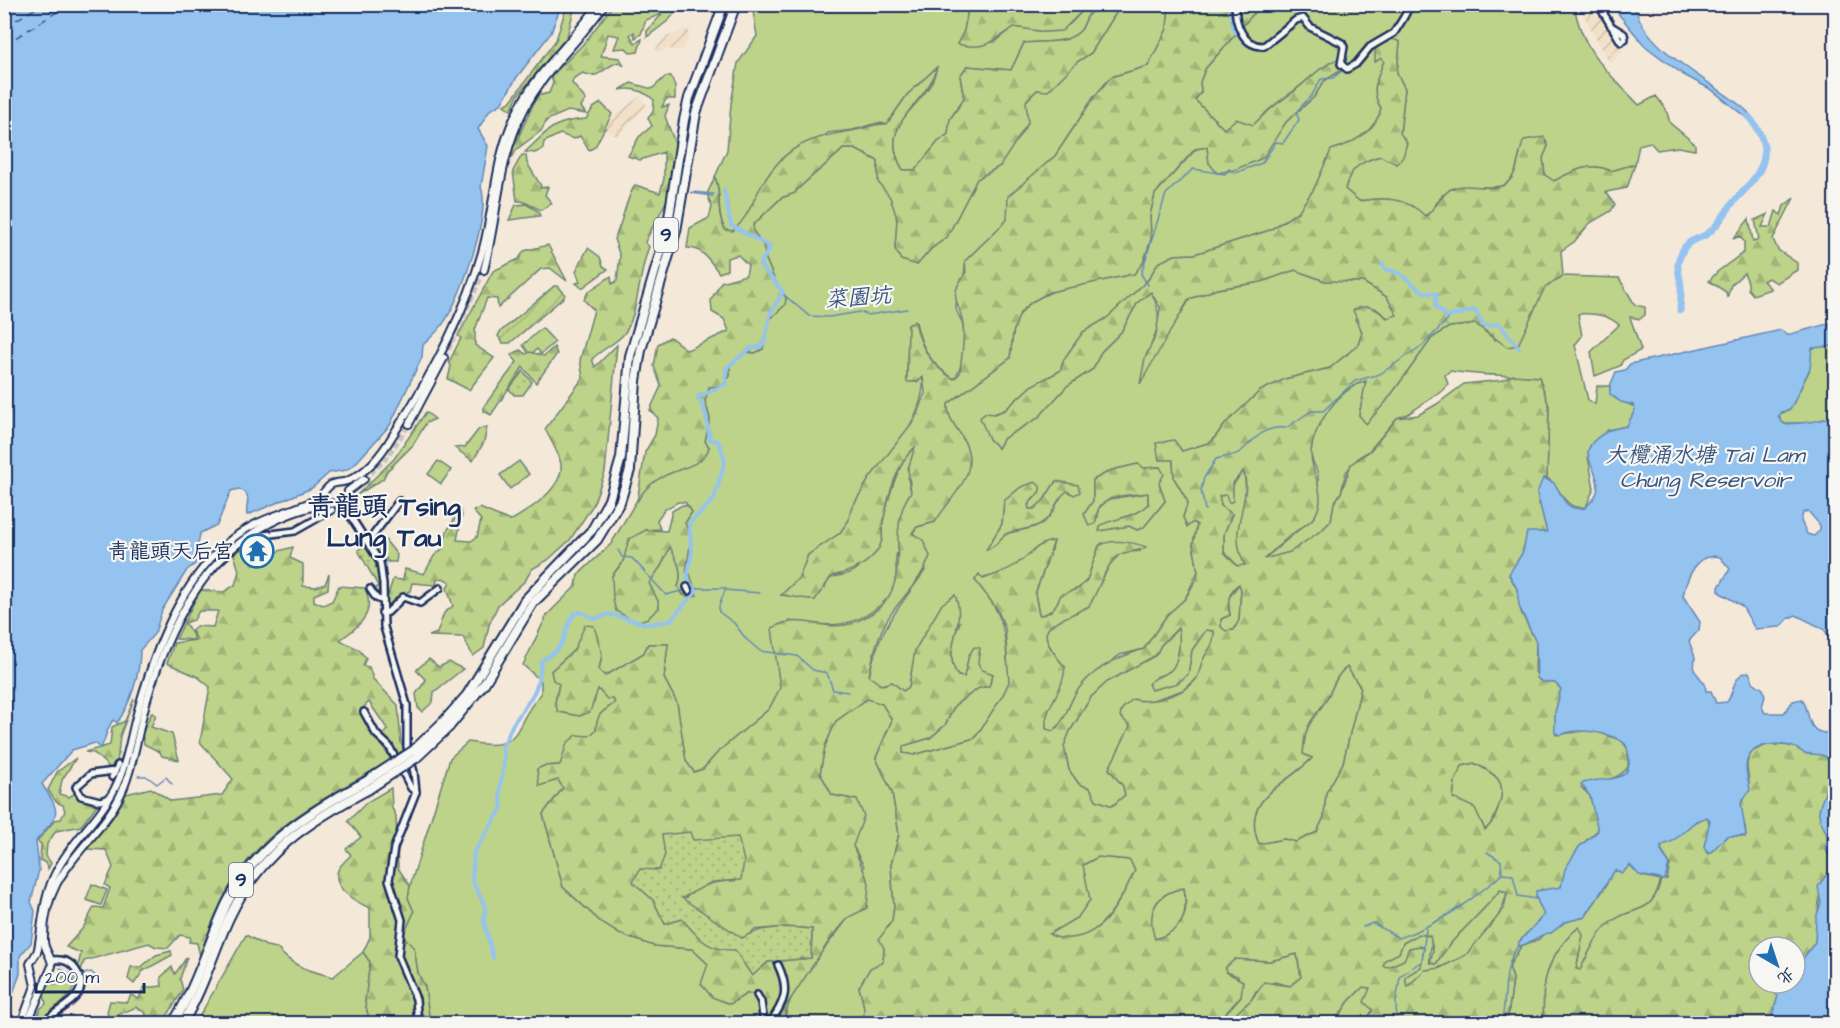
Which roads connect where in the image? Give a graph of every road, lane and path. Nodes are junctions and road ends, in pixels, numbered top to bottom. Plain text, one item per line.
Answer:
1 (599, 4) edge
2 (605, 4) edge
3 (724, 4) edge
4 (736, 4) edge
5 (1235, 4) edge
6 (1409, 4) edge
7 (1598, 4) edge
8 (1621, 42) dead end
9 (484, 270) tunnel mouth
10 (444, 358) tunnel mouth
11 (422, 399) junction
12 (405, 415) junction
13 (409, 424) tunnel mouth
14 (364, 479) tunnel mouth
15 (339, 483) junction
16 (327, 491) junction
17 (348, 491) junction
18 (399, 501) dead end
19 (332, 503) junction
20 (342, 503) junction
21 (329, 511) dead end
22 (276, 521) junction
23 (284, 534) junction
24 (246, 537) junction
25 (368, 542) junction
26 (440, 588) dead end
27 (370, 589) dead end
28 (383, 601) junction
29 (382, 613) junction
30 (364, 712) dead end
31 (447, 724) junction
32 (115, 771) dead end
33 (367, 786) junction
34 (416, 792) junction
35 (111, 797) junction
36 (96, 800) junction
37 (99, 815) junction
38 (35, 955) junction
39 (50, 957) junction
40 (778, 965) dead end
41 (33, 972) junction
42 (48, 973) junction
43 (757, 995) dead end
44 (21, 1023) edge
45 (27, 1023) edge
46 (42, 1023) edge
47 (172, 1023) edge
48 (182, 1023) edge
49 (418, 1023) edge
50 (764, 1023) edge
51 (769, 1023) edge

1 - 12 main road
2 - 9 main road
3 - 31 highway, 9
4 - 31 highway, 9
5 - 6 street
7 - 8 street
10 - 11 main road
11 - 12 street
11 - 13 main road
12 - 15 main road
14 - 17 main road
15 - 16 main road
15 - 17 main road
16 - 19 main road
16 - 35 main road
17 - 20 main road
18 - 25 street
19 - 20 main road
19 - 22 main road
20 - 25 street
21 - 23 street
22 - 23 street
22 - 24 main road
23 - 24 street
24 - 39 main road
25 - 28 street
26 - 29 street
27 - 28 street
28 - 29 street
29 - 34 street
30 - 34 street
31 - 33 highway, 9, bridge
32 - 36 street
33 - 47 highway, 9
33 - 48 highway, 9
34 - 49 street
35 - 36 street
35 - 37 main road
36 - 37 street
37 - 38 main road
38 - 39 main road
38 - 41 main road
39 - 42 main road
39 - 46 street
40 - 51 street
41 - 42 main road
41 - 44 main road
42 - 45 main road
43 - 50 street

